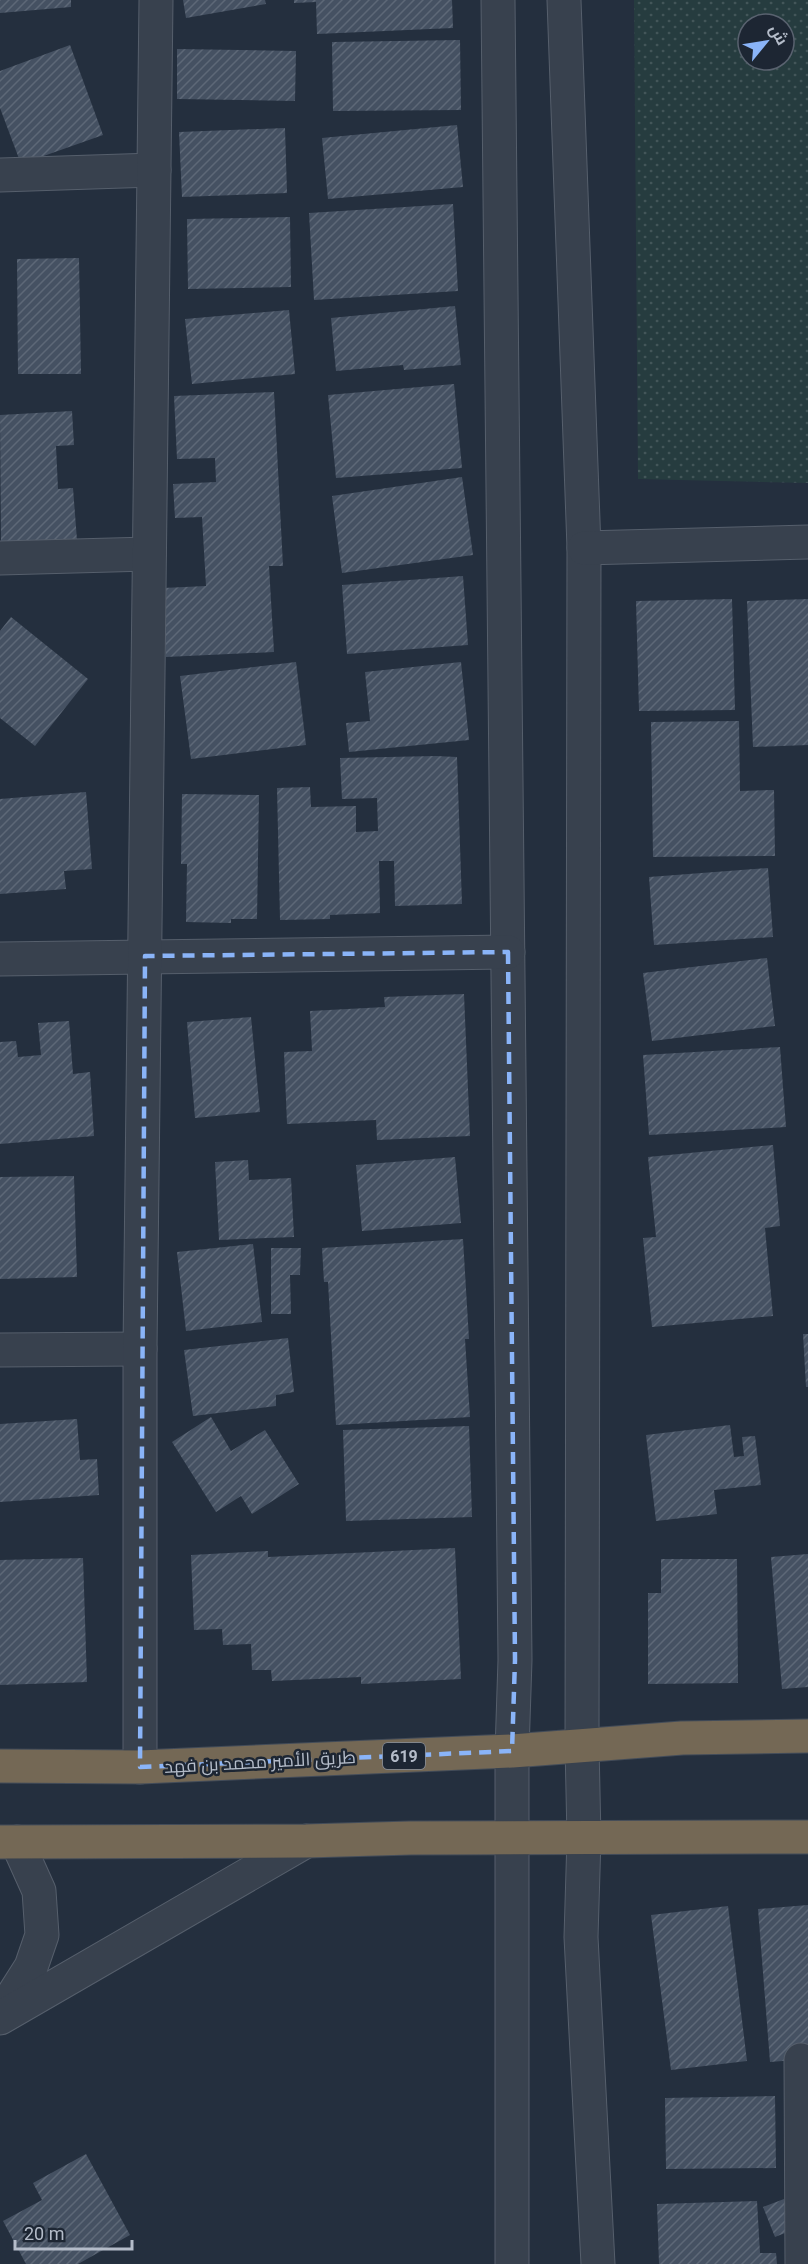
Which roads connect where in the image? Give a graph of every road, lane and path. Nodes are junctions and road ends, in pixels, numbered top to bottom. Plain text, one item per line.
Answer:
1 (156, 0) edge
2 (498, 0) edge
3 (564, 0) edge
4 (154, 170) junction
5 (0, 175) edge
6 (808, 542) edge
7 (584, 548) junction
8 (149, 554) junction
9 (0, 558) edge
10 (508, 952) junction
11 (145, 956) junction
12 (0, 959) edge
13 (140, 1348) junction
14 (0, 1350) edge
15 (808, 1736) edge
16 (582, 1746) junction
17 (512, 1751) junction
18 (0, 1766) edge
19 (140, 1767) junction
20 (808, 1837) edge
21 (584, 1838) junction
22 (511, 1839) junction
23 (306, 1841) junction
24 (9, 1842) edge
25 (39, 1979) junction
26 (0, 2017) edge
27 (801, 2060) dead end
28 (512, 2264) edge
29 (598, 2264) edge
30 (802, 2264) edge

1 - 4 street
2 - 10 street
3 - 7 street
4 - 5 street
4 - 8 street
6 - 7 street
7 - 16 street
8 - 9 street
8 - 11 street
10 - 11 street
10 - 17 street
11 - 12 street
11 - 13 street
13 - 14 street
13 - 19 street
15 - 16 highway, طريق الأمير محمد بن فهد / 619
16 - 17 highway, طريق الأمير محمد بن فهد / 619
16 - 21 street
17 - 19 highway, طريق الأمير محمد بن فهد / 619
17 - 22 street
18 - 19 highway, طريق الأمير محمد بن فهد / 619
20 - 21 highway
21 - 22 highway
21 - 29 street
22 - 23 highway
22 - 28 street
23 - 24 highway
23 - 25 street
24 - 25 street
25 - 26 street
27 - 30 street

